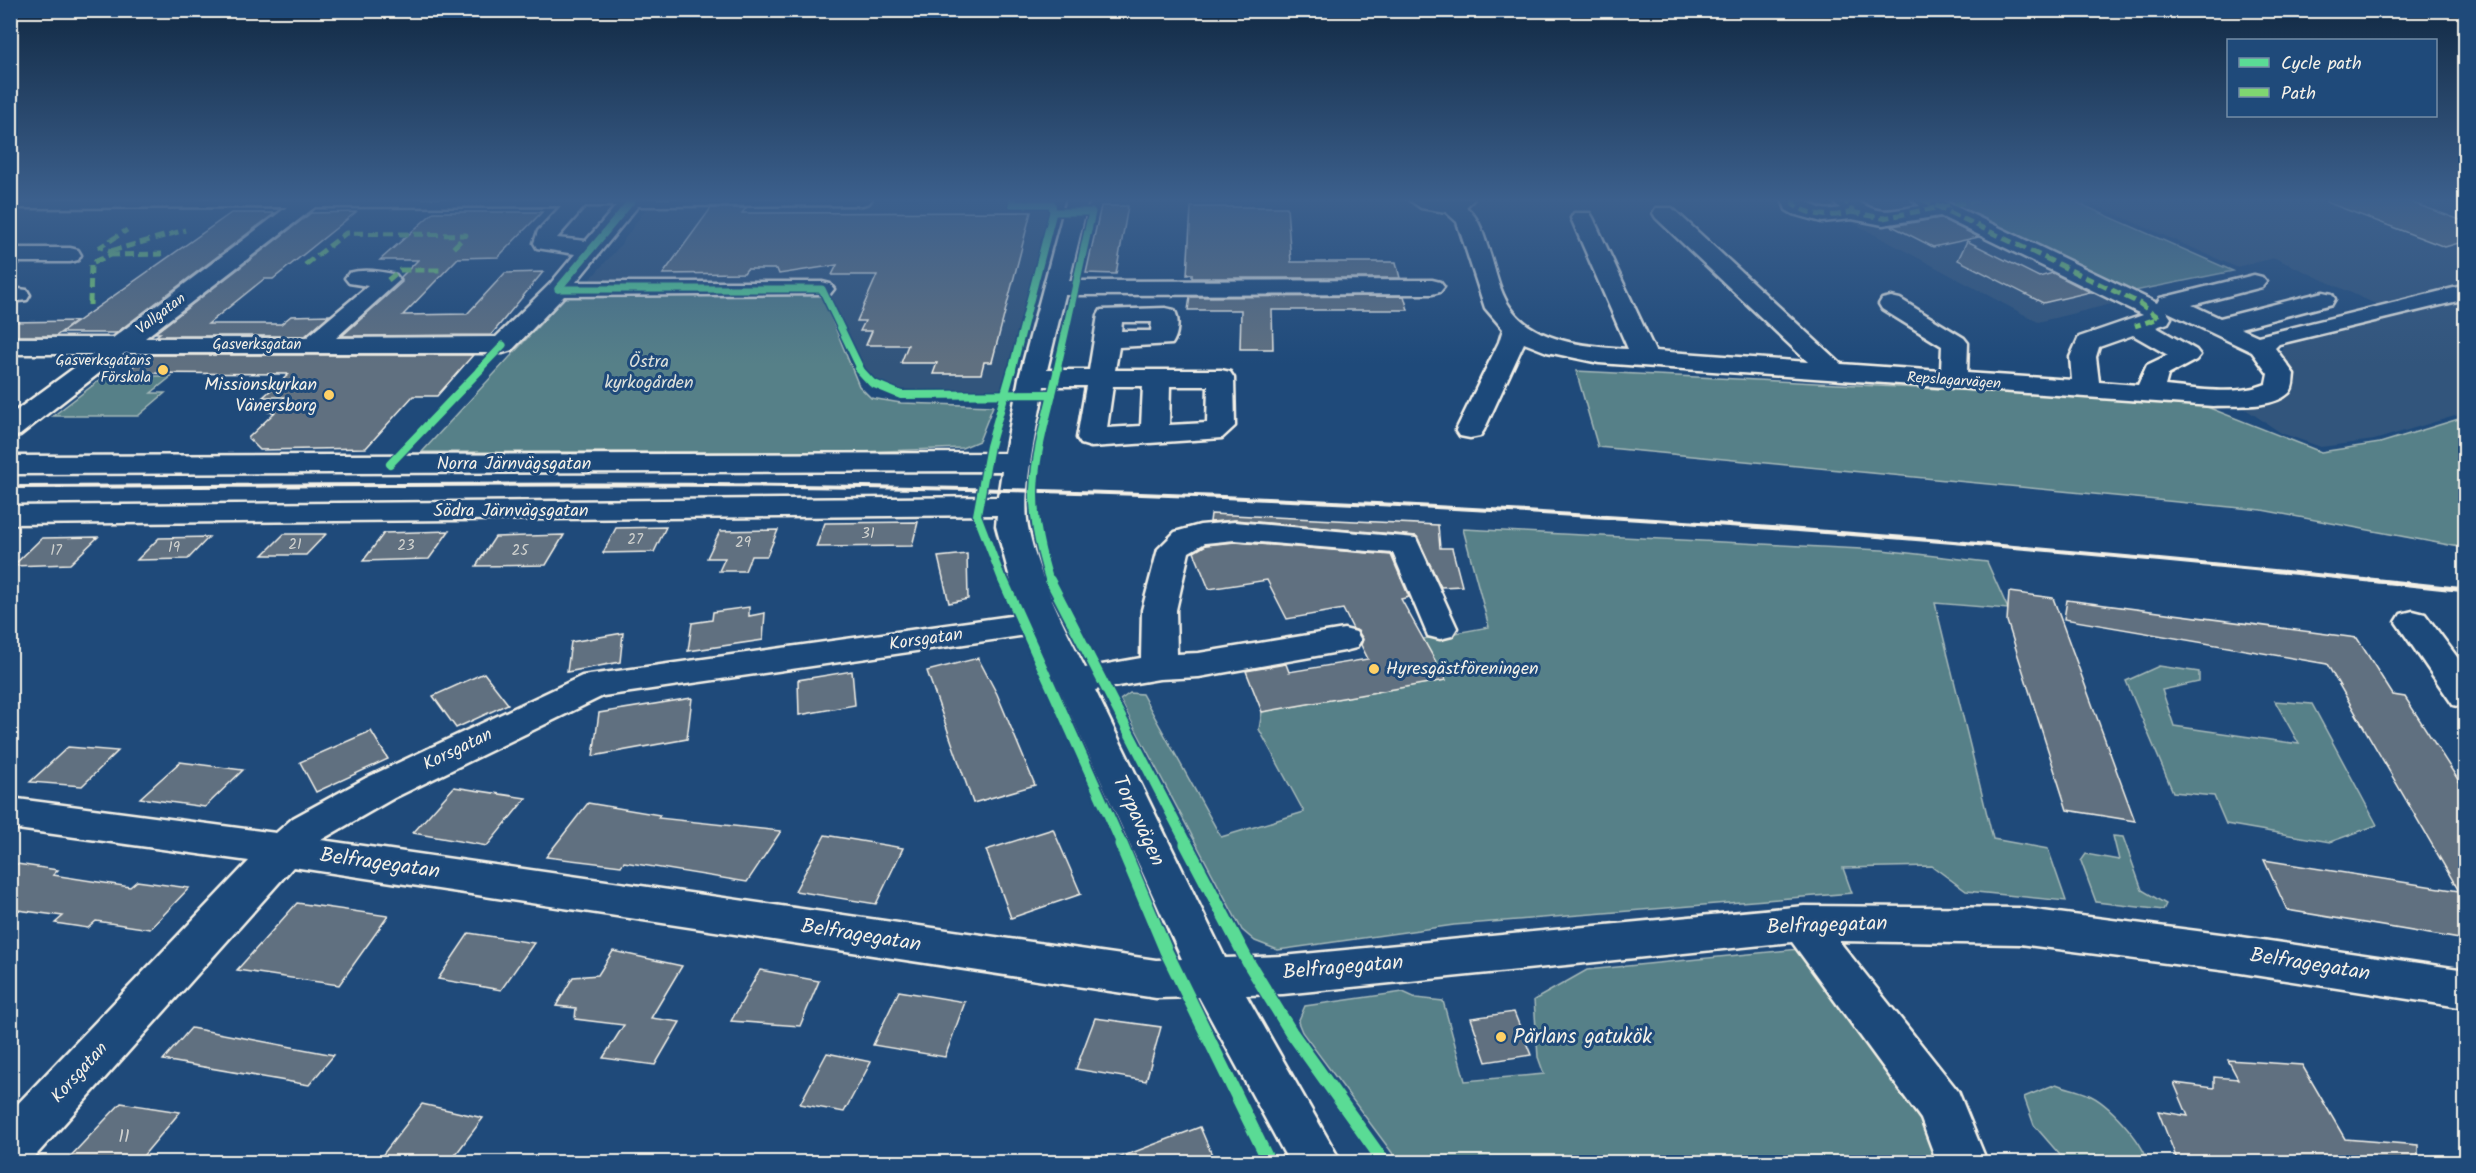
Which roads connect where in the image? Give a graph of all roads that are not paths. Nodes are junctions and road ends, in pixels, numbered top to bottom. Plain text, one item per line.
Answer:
1 (241, 254) edge
2 (588, 254) edge
3 (1063, 254) edge
4 (1479, 254) edge
5 (1598, 254) edge
6 (1708, 254) edge
7 (2036, 254) edge
8 (10, 255) edge
9 (10, 270) edge
10 (357, 278) dead end
11 (2254, 282) dead end
12 (1432, 287) dead end
13 (1054, 288) junction
14 (558, 289) junction
15 (822, 289) dead end
16 (2466, 292) edge
17 (2323, 299) dead end
18 (1891, 304) dead end
19 (2135, 326) junction
20 (2217, 326) junction
21 (1515, 329) junction
22 (1107, 339) dead end
23 (313, 345) junction
24 (10, 346) edge
25 (120, 346) junction
26 (2261, 347) junction
27 (1645, 358) junction
28 (1835, 373) junction
29 (1032, 378) junction
30 (1100, 378) junction
31 (1157, 378) junction
32 (1954, 381) junction
33 (2086, 390) junction
34 (2154, 394) junction
35 (10, 429) edge
36 (1470, 430) dead end
37 (1155, 434) junction
38 (1017, 462) junction
39 (10, 465) edge
40 (1012, 506) junction
41 (10, 515) edge
42 (1045, 621) junction
43 (2413, 622) dead end
44 (1440, 628) dead end
45 (1344, 640) dead end
46 (1159, 667) junction
47 (1072, 682) junction
48 (2466, 696) edge
49 (10, 813) edge
50 (284, 850) junction
51 (1804, 923) junction
52 (1213, 978) junction
53 (2466, 989) edge
54 (10, 1148) edge
55 (1316, 1162) edge
56 (1962, 1162) edge

1 - 25 street, Vallgatan
2 - 14 street
3 - 13 street, Torpavägen
4 - 21 street, Repslagarvägen
5 - 27 street
6 - 28 street
7 - 19 street
8 - 9 street
10 - 23 street
11 - 20 street
12 - 13 street
13 - 29 street, Torpavägen
14 - 15 street
14 - 23 street, Gasverksgatan
16 - 26 street
17 - 20 street
18 - 32 street
19 - 33 street
19 - 34 street
20 - 26 street
21 - 27 street, Repslagarvägen
21 - 36 street
22 - 30 street
23 - 25 street, Gasverksgatan
24 - 25 street, Gasverksgatan
25 - 35 street, Vallgatan
26 - 34 street, Repslagarvägen
27 - 28 street, Repslagarvägen
28 - 32 street, Repslagarvägen
29 - 30 street
29 - 38 street, Torpavägen
30 - 31 street
30 - 37 street
31 - 37 street
31 - 37 street
32 - 33 street, Repslagarvägen
33 - 34 street, Repslagarvägen
38 - 39 street, Norra Järnvägsgatan
38 - 40 street, Torpavägen
40 - 41 street, Södra Järnvägsgatan
40 - 42 street, Torpavägen
42 - 47 street, Torpavägen
42 - 50 street, Korsgatan
43 - 48 street
44 - 46 street
45 - 46 street
46 - 47 street
47 - 52 street, Torpavägen
49 - 50 street, Belfragegatan
50 - 52 street, Belfragegatan
50 - 54 street, Korsgatan
51 - 52 street, Belfragegatan
51 - 53 street, Belfragegatan
51 - 56 street
52 - 55 street, Torpavägen

